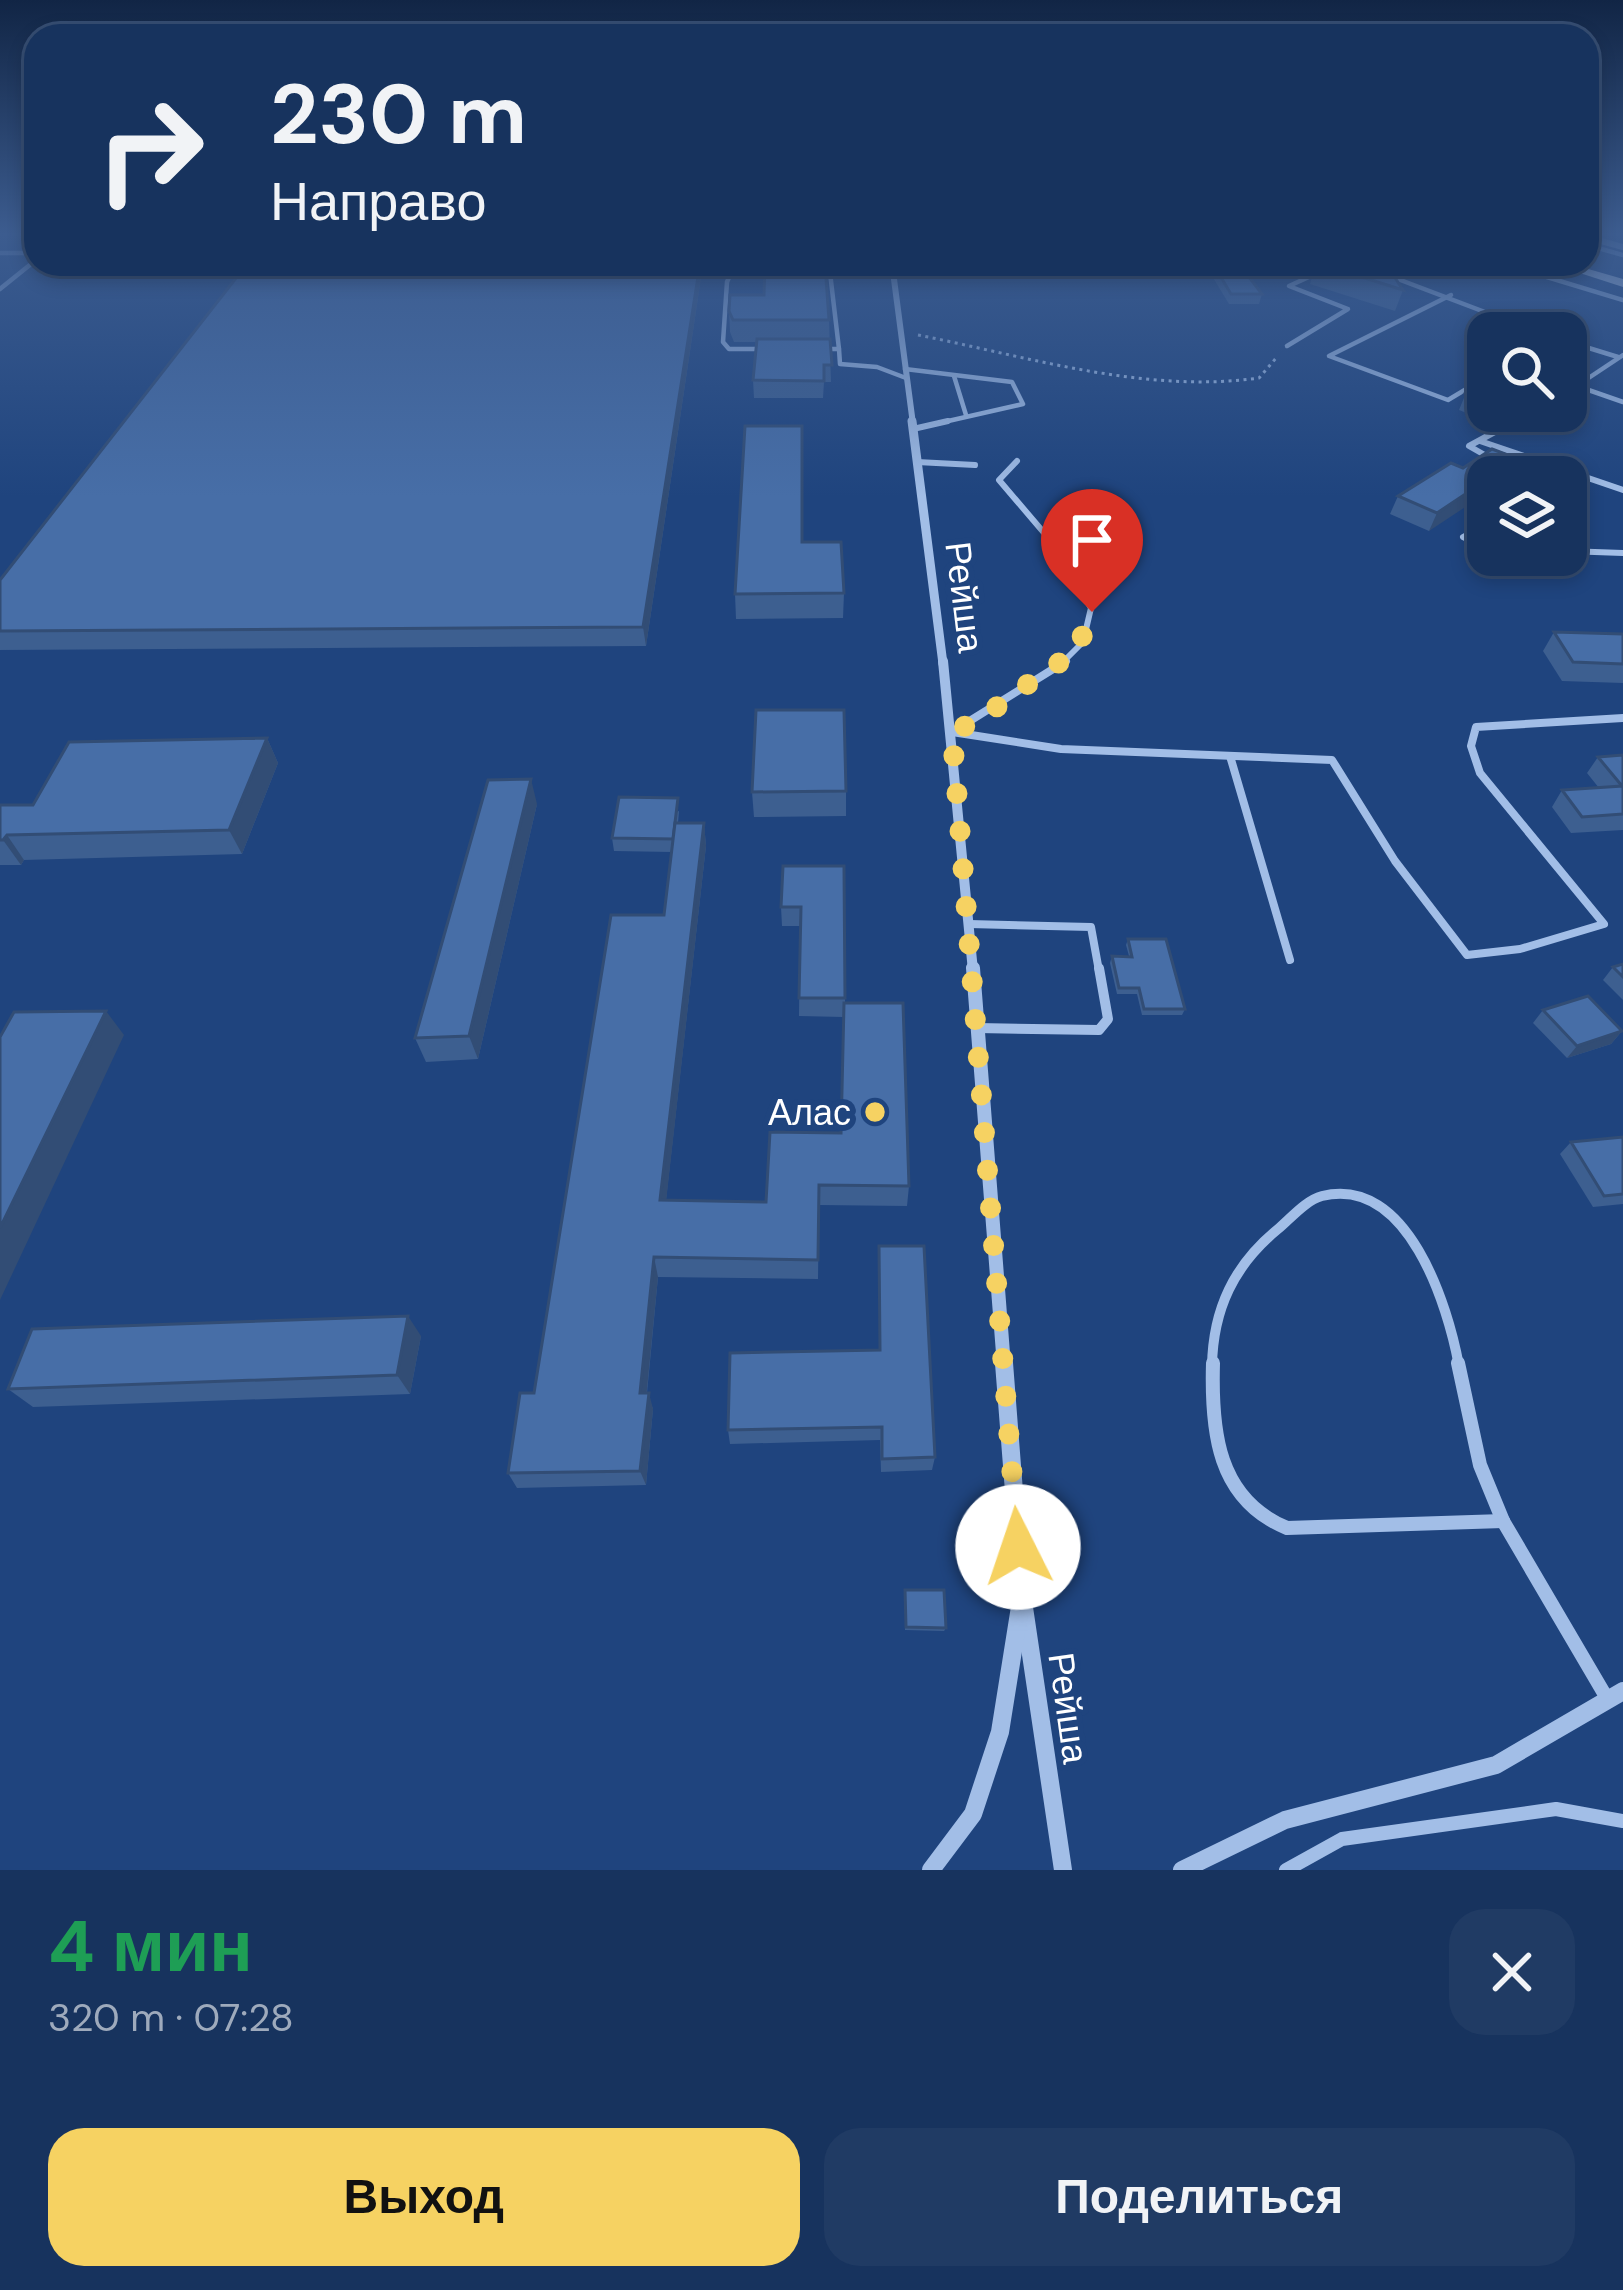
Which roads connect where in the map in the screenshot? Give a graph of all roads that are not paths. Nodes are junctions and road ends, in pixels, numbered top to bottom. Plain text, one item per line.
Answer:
1 (724, 323) edge
2 (836, 323) edge
3 (900, 323) edge
4 (1326, 323) edge
5 (1395, 323) edge
6 (1287, 346) road end
7 (1587, 347) edge
8 (770, 349) edge
9 (807, 349) edge
10 (839, 349) junction
11 (1622, 357) edge
12 (906, 373) junction
13 (954, 376) junction
14 (1587, 380) edge
15 (1467, 389) edge
16 (1587, 389) edge
17 (1623, 402) edge
18 (967, 415) junction
19 (913, 429) junction
20 (1495, 432) edge
21 (1480, 440) junction
22 (1488, 456) edge
23 (1017, 460) dead end
24 (917, 462) junction
25 (975, 465) dead end
26 (1623, 490) edge
27 (1587, 552) edge
28 (1623, 553) edge
29 (1623, 718) edge
30 (952, 732) junction
31 (1231, 756) junction
32 (969, 924) junction
33 (1290, 960) dead end
34 (977, 1028) junction
35 (1507, 1521) junction
36 (1022, 1594) junction
37 (1616, 1695) edge
38 (1623, 1821) edge
39 (931, 1870) edge
40 (1063, 1870) edge
41 (1182, 1870) edge
42 (1286, 1870) edge

1 - 8 lane
2 - 10 lane
3 - 12 street, Рейша
4 - 6 lane
5 - 15 lane
7 - 11 lane
9 - 10 lane
10 - 12 lane
11 - 14 lane
12 - 13 lane
12 - 19 street, Рейша
13 - 18 lane
13 - 18 lane
16 - 17 lane
18 - 19 lane
19 - 24 street, Рейша
20 - 21 lane
21 - 22 lane
21 - 26 lane
23 - 30 lane
24 - 25 lane
24 - 30 street, Рейша
27 - 28 lane
29 - 31 lane
30 - 31 lane
30 - 32 street, Рейша
31 - 33 lane
32 - 34 street, Рейша
32 - 34 lane
34 - 36 street, Рейша
35 - 35 lane
35 - 37 lane
36 - 39 street
36 - 40 street, Рейша
37 - 41 street
38 - 42 lane

